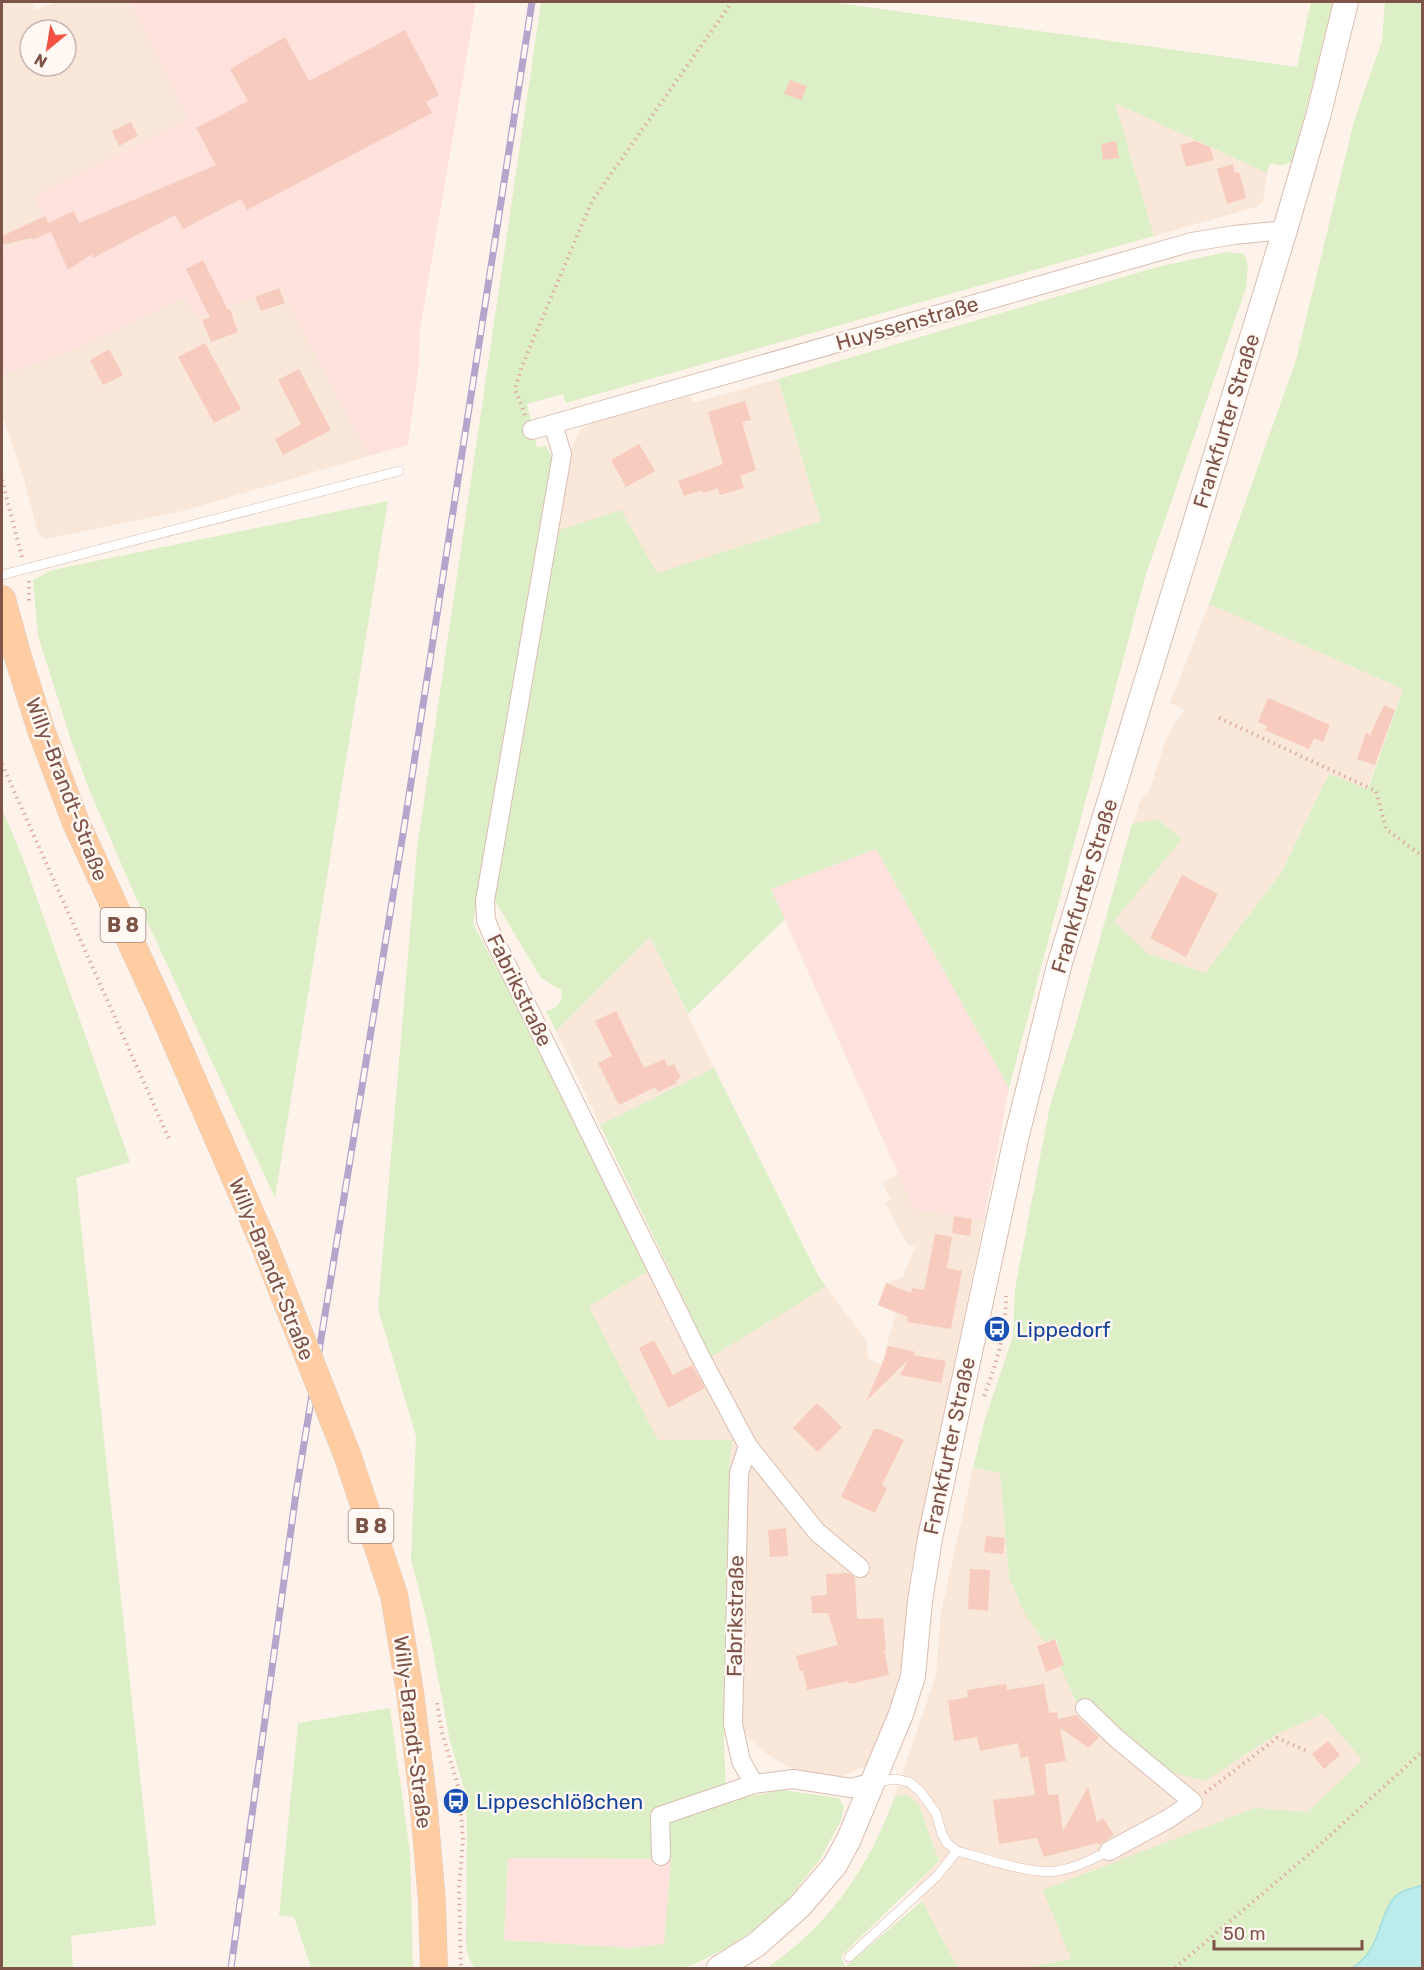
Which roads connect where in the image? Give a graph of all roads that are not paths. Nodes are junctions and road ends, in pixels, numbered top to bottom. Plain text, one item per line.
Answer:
1 (1346, 2) edge
2 (1285, 230) junction
3 (553, 424) junction
4 (532, 429) road end
5 (399, 471) dead end
6 (2, 575) edge
7 (2, 599) edge
8 (748, 1446) junction
9 (860, 1568) dead end
10 (1085, 1708) dead end
11 (874, 1782) junction
12 (754, 1784) junction
13 (957, 1851) junction
14 (1109, 1851) joint
15 (662, 1856) dead end
16 (849, 1957) dead end
17 (434, 1968) edge
18 (719, 1968) edge

1 - 2 main road, Frankfurter Straße
2 - 3 street, Huyssenstraße
2 - 11 main road, Frankfurter Straße
3 - 4 street, Huyssenstraße
3 - 8 street, Fabrikstraße
5 - 6 lane
7 - 17 main road, Willy-Brandt-Straße / B 8, bridge
8 - 9 street, Fabrikstraße
8 - 12 street, Fabrikstraße
10 - 14 street
11 - 12 street
11 - 13 lane
11 - 18 main road, Frankfurter Straße
12 - 15 street
13 - 14 lane
13 - 16 lane

